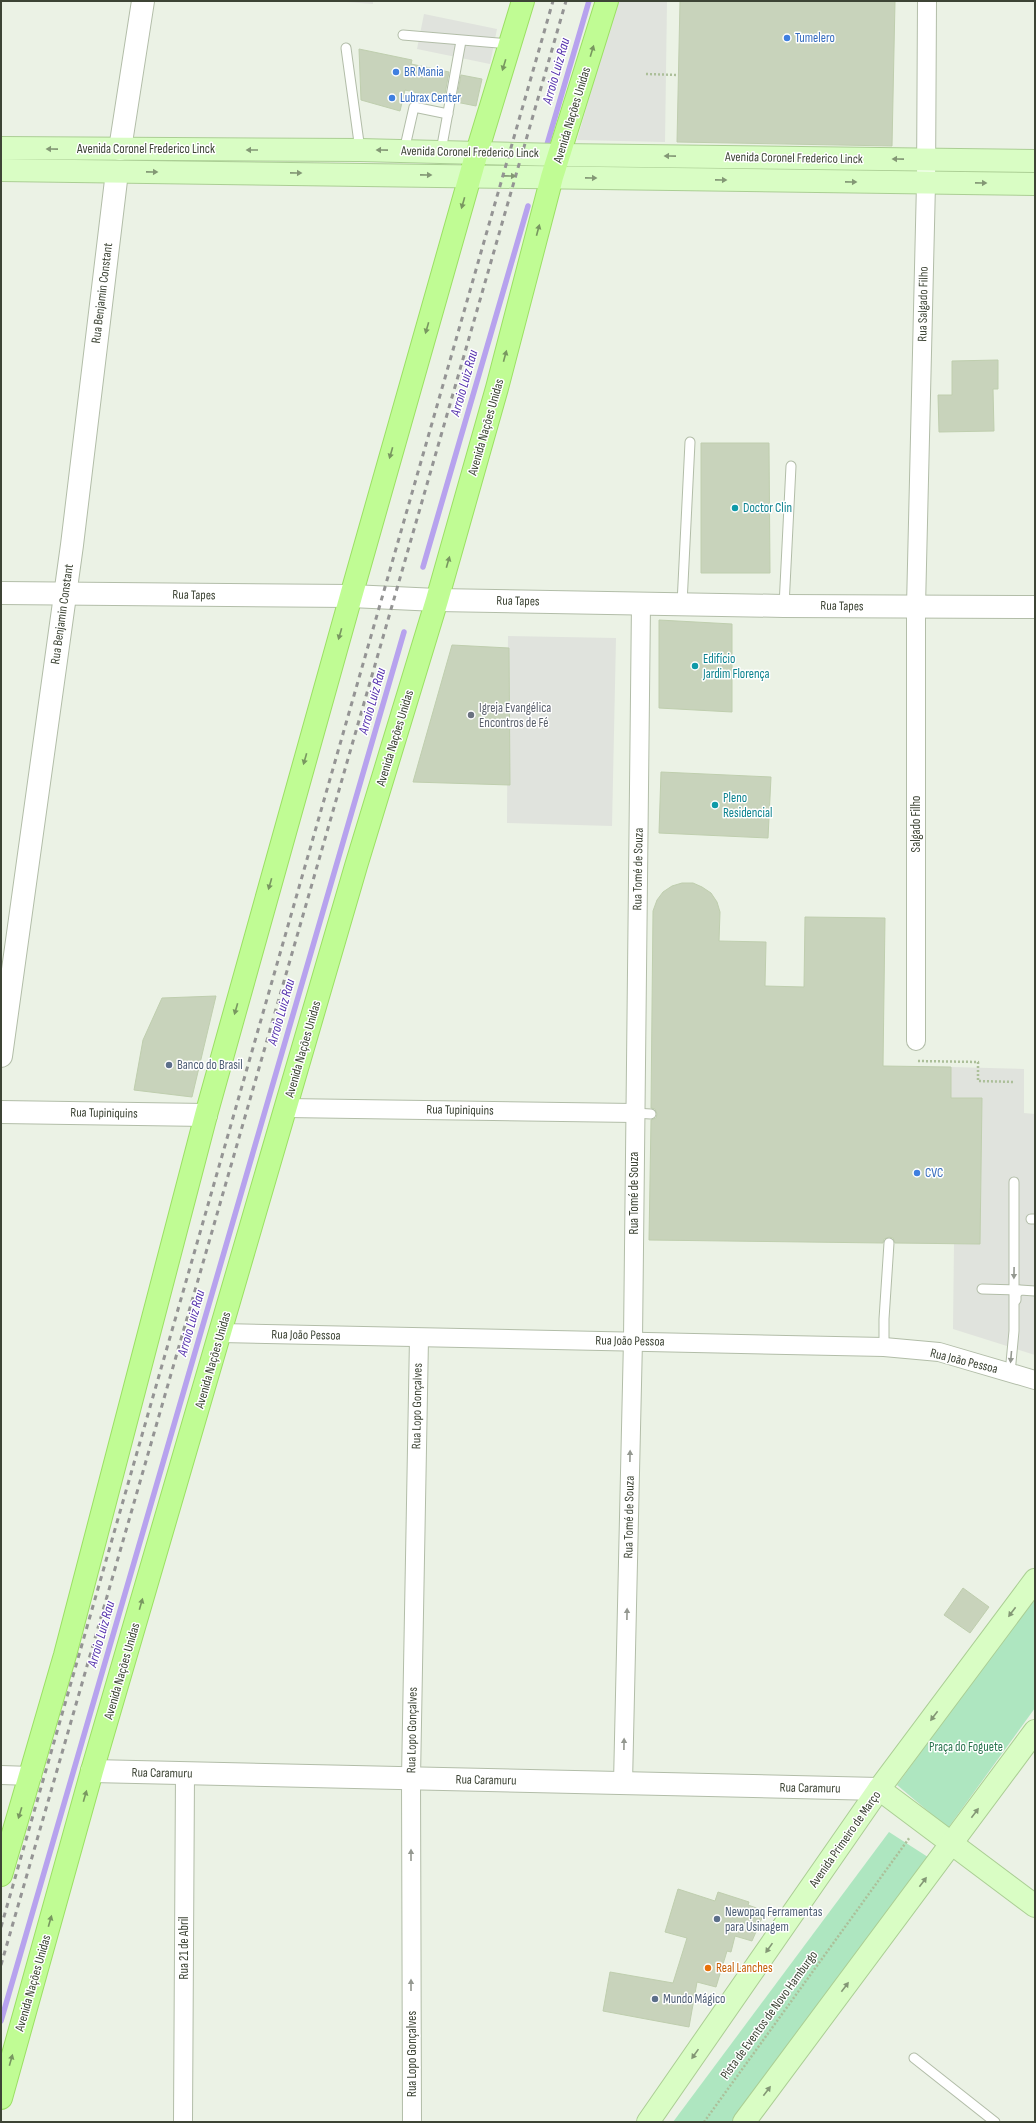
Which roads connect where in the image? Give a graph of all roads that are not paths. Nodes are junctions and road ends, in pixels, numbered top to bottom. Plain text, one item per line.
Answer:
1 (143, 1) edge
2 (523, 1) edge
3 (608, 1) edge
4 (927, 1) edge
5 (403, 35) dead end
6 (461, 41) junction
7 (510, 44) junction
8 (346, 48) dead end
9 (448, 114) junction
10 (1, 148) edge
11 (120, 149) junction
12 (360, 150) junction
13 (404, 151) junction
14 (442, 151) junction
15 (477, 152) junction
16 (560, 155) junction
17 (799, 158) junction
18 (927, 159) junction
19 (1035, 161) edge
20 (1, 170) edge
21 (117, 172) junction
22 (471, 175) junction
23 (552, 177) junction
24 (799, 181) junction
25 (926, 183) junction
26 (1035, 184) edge
27 (690, 442) dead end
28 (791, 466) dead end
29 (1, 593) edge
30 (65, 594) junction
31 (350, 596) junction
32 (437, 600) junction
33 (641, 602) junction
34 (682, 604) junction
35 (784, 606) junction
36 (916, 607) junction
37 (1035, 607) edge
38 (916, 1041) road end
39 (1, 1056) edge
40 (286, 1108) junction
41 (1, 1112) edge
42 (642, 1114) junction
43 (206, 1115) junction
44 (1014, 1182) dead end
45 (889, 1243) dead end
46 (982, 1289) dead end
47 (1017, 1290) junction
48 (1035, 1291) edge
49 (221, 1333) junction
50 (419, 1338) junction
51 (633, 1340) junction
52 (884, 1347) junction
53 (1010, 1373) junction
54 (1035, 1380) edge
55 (1035, 1580) edge
56 (1035, 1731) edge
57 (92, 1771) junction
58 (185, 1773) junction
59 (1, 1775) edge
60 (32, 1776) junction
61 (411, 1778) junction
62 (623, 1783) junction
63 (879, 1789) junction
64 (951, 1844) junction
65 (1, 1875) edge
66 (1035, 1906) edge
67 (914, 2058) dead end
68 (1, 2098) edge
69 (183, 2122) edge
70 (412, 2122) edge
71 (648, 2122) edge
72 (744, 2122) edge
73 (995, 2122) edge

1 - 11 street
2 - 7 main road
16 -> 3 main road, Avenida Nações Unidas
4 - 18 street, Rua Salgado Filho
5 - 6 lane
6 - 7 lane
6 - 9 lane
7 -> 15 main road
8 - 12 lane
9 - 13 lane
9 - 14 lane
11 -> 10 main road, Avenida Coronel Frederico Linck
12 -> 11 main road, Avenida Coronel Frederico Linck
11 - 21 street, Rua Benjamin Constant
13 -> 12 main road, Avenida Coronel Frederico Linck
13 - 14 main road, Avenida Coronel Frederico Linck
14 - 15 main road, Avenida Coronel Frederico Linck
15 - 16 main road, Avenida Coronel Frederico Linck
15 - 22 main road
17 -> 16 main road, Avenida Coronel Frederico Linck
16 - 23 main road, Avenida Nações Unidas
18 -> 17 main road, Avenida Coronel Frederico Linck
17 - 24 main road
18 - 19 main road, Avenida Coronel Frederico Linck
18 - 25 street, Rua Salgado Filho
20 - 21 main road, Avenida Coronel Frederico Linck
21 -> 22 main road, Avenida Coronel Frederico Linck
21 - 30 street, Rua Benjamin Constant
22 -> 23 main road, Avenida Coronel Frederico Linck
22 -> 31 main road
23 -> 24 main road, Avenida Coronel Frederico Linck
32 -> 23 main road, Avenida Nações Unidas
24 -> 25 main road, Avenida Coronel Frederico Linck
25 -> 26 main road, Avenida Coronel Frederico Linck
25 - 36 street, Rua Salgado Filho
27 - 34 lane
28 - 35 lane
29 - 30 street, Rua Tapes
30 - 31 street, Rua Tapes
30 - 39 street, Rua Benjamin Constant
31 - 32 street, Rua Tapes
31 -> 43 main road
32 - 33 street, Rua Tapes
32 - 40 main road, Avenida Nações Unidas
33 - 34 street, Rua Tapes
33 - 42 street, Rua Tomé de Souza
34 - 35 street, Rua Tapes
35 - 36 street, Rua Tapes
36 - 37 street, Rua Tapes
36 - 38 street, Salgado Filho
40 - 42 street, Rua Tupiniquins
40 - 49 main road, Avenida Nações Unidas
41 - 43 street, Rua Tupiniquins
42 - 51 street, Rua Tomé de Souza
43 - 60 main road
44 -> 47 lane
45 - 52 lane
46 - 47 lane
47 - 48 lane
47 -> 53 lane
49 - 50 street, Rua João Pessoa
57 -> 49 main road, Avenida Nações Unidas
50 - 51 street, Rua João Pessoa
50 - 61 street, Rua Lopo Gonçalves
51 - 52 street, Rua João Pessoa
62 -> 51 street, Rua Tomé de Souza
52 - 53 street, Rua João Pessoa
53 - 54 street, Rua João Pessoa
55 -> 63 main road, Avenida Primeiro de Março
64 -> 56 main road
57 - 58 street, Rua Caramuru
68 -> 57 main road, Avenida Nações Unidas
58 - 61 street, Rua Caramuru
58 - 69 street, Rua 21 de Abril
59 - 60 street
60 -> 65 main road
61 - 62 street, Rua Caramuru
70 -> 61 street, Rua Lopo Gonçalves
62 - 63 street, Rua Caramuru
63 - 64 main road
63 -> 71 main road, Avenida Primeiro de Março
64 - 66 main road
72 -> 64 main road
67 - 73 lane

